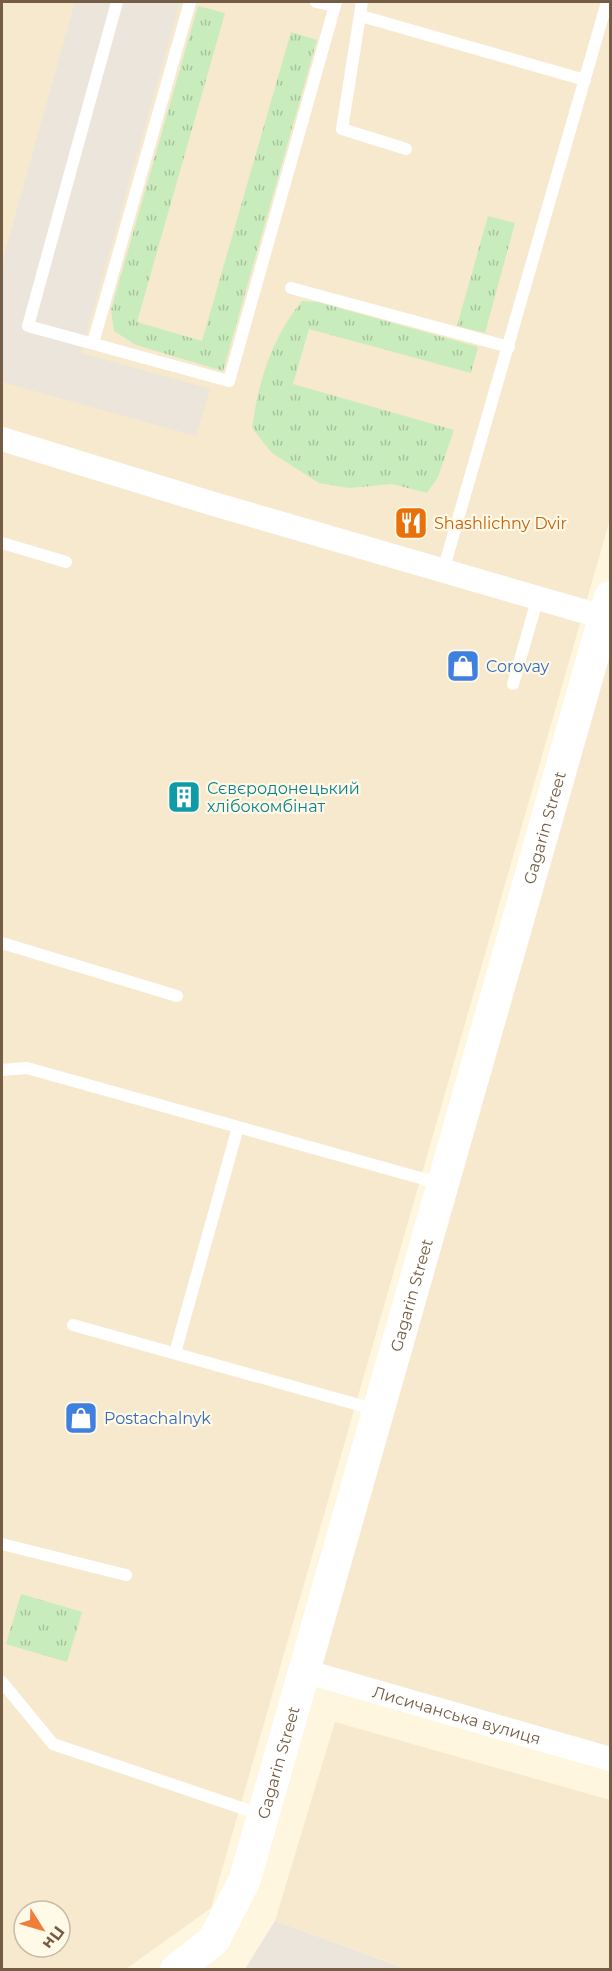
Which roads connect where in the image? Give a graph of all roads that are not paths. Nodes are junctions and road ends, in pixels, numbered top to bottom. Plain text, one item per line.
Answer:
1 (117, 2) edge
2 (190, 2) edge
3 (316, 2) edge
4 (362, 2) edge
5 (607, 2) edge
6 (335, 4) edge
7 (361, 16) junction
8 (585, 80) junction
9 (406, 149) dead end
10 (291, 288) dead end
11 (93, 343) junction
12 (509, 347) junction
13 (2, 439) edge
14 (2, 543) edge
15 (66, 562) dead end
16 (443, 572) junction
17 (538, 597) junction
18 (609, 611) edge
19 (513, 684) dead end
20 (2, 943) edge
21 (177, 996) dead end
22 (2, 1070) edge
23 (238, 1127) junction
24 (442, 1184) junction
25 (73, 1325) dead end
26 (175, 1353) junction
27 (378, 1410) junction
28 (2, 1544) edge
29 (126, 1575) dead end
30 (304, 1671) junction
31 (2, 1682) edge
32 (610, 1759) edge
33 (263, 1815) junction
34 (176, 1970) edge

1 - 11 lane
2 - 11 lane
3 - 6 lane
4 - 7 lane
5 - 8 lane
6 - 11 lane
7 - 8 lane
7 - 9 lane
8 - 12 lane
10 - 12 lane
12 - 16 lane
13 - 16 street
14 - 15 lane
16 - 17 street
17 - 18 street
17 - 19 lane
18 - 24 street, Gagarin Street
20 - 21 lane
22 - 23 lane
23 - 24 lane
23 - 26 lane
24 - 27 street, Gagarin Street
25 - 26 lane
26 - 27 lane
27 - 30 street, Gagarin Street
28 - 29 lane
30 - 32 street, Лисичанська вулиця
30 - 33 street, Gagarin Street
31 - 33 lane
33 - 34 street, Gagarin Street

